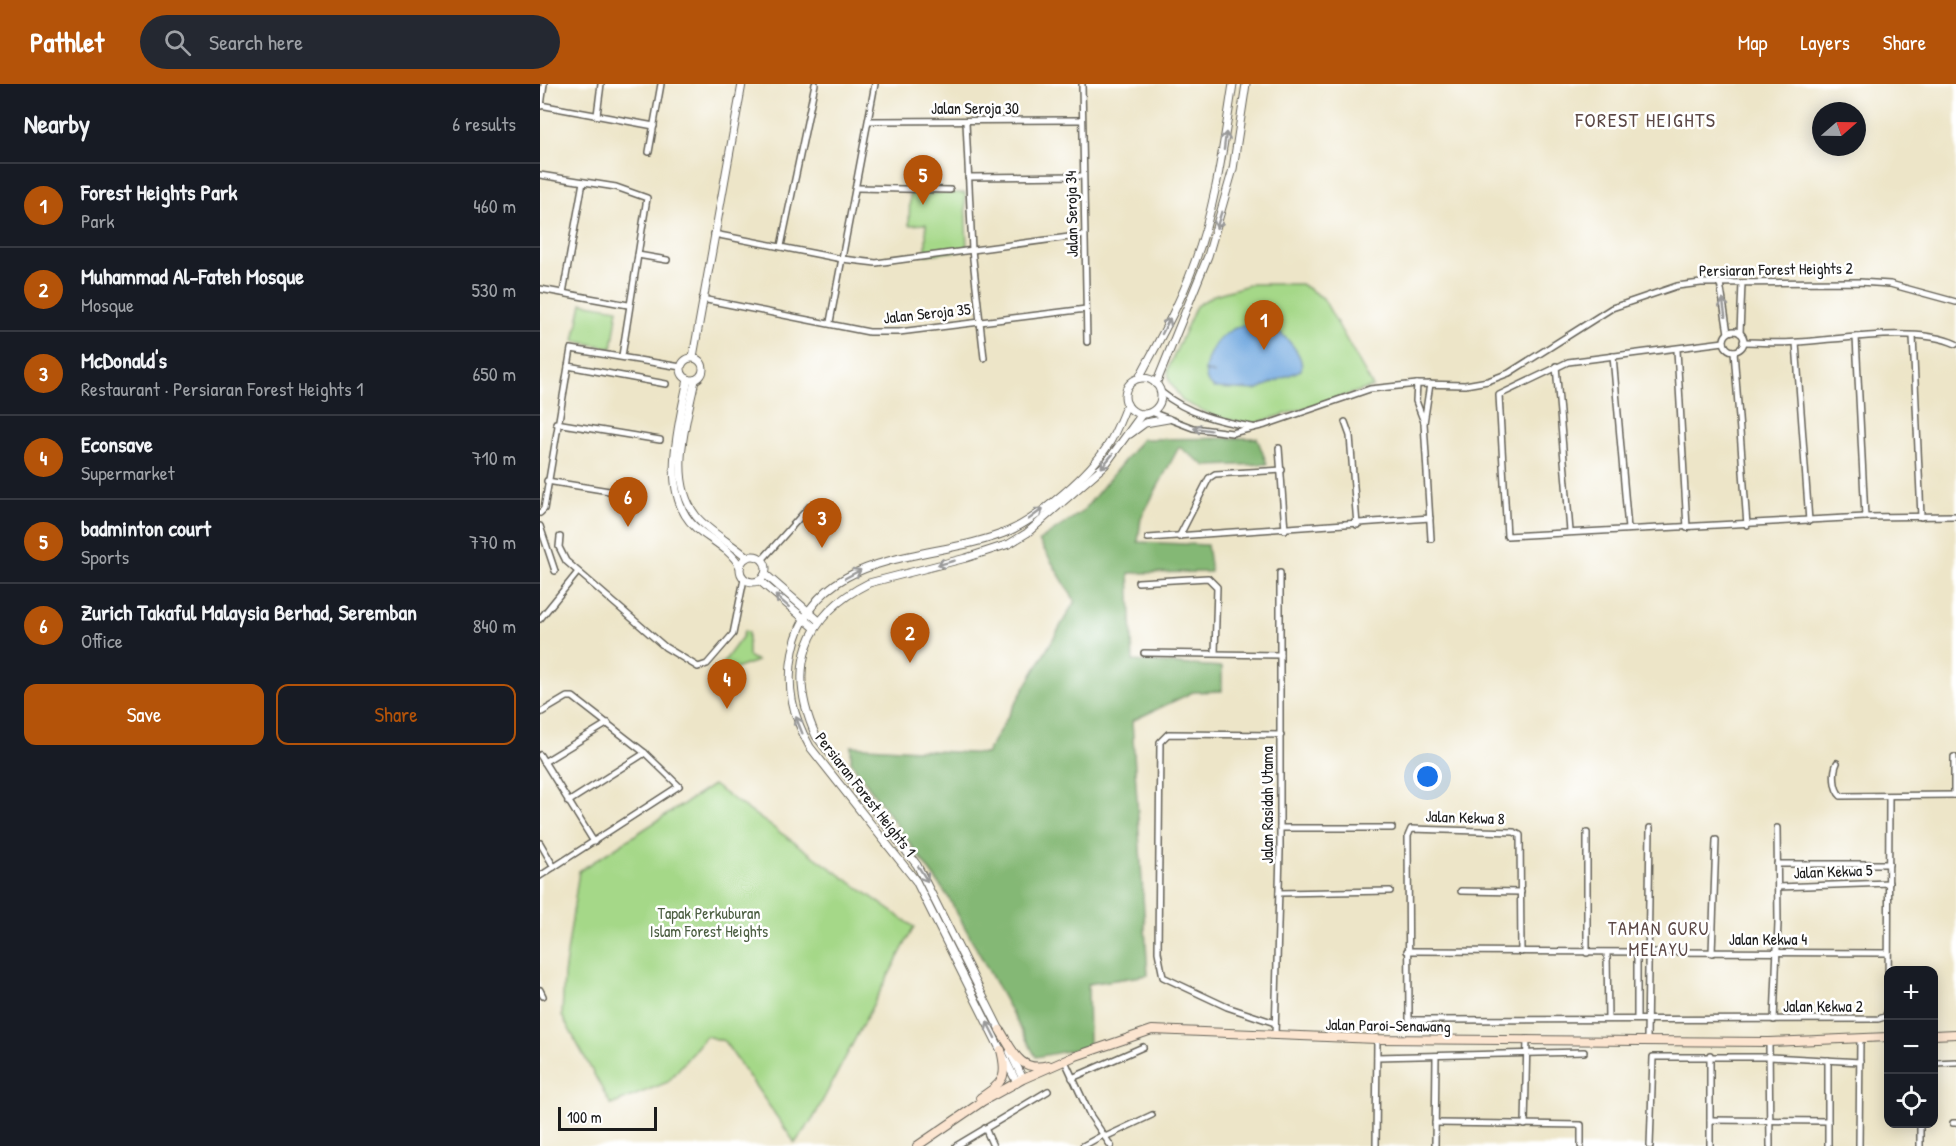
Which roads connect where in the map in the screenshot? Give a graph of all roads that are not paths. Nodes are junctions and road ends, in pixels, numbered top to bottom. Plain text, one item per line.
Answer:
1 (544, 84) edge
2 (601, 84) edge
3 (661, 84) edge
4 (741, 84) edge
5 (814, 84) edge
6 (875, 84) edge
7 (1082, 84) edge
8 (1233, 84) edge
9 (1246, 84) edge
10 (541, 105) edge
11 (597, 116) junction
12 (1082, 120) junction
13 (869, 121) junction
14 (966, 122) junction
15 (654, 126) junction
16 (649, 152) dead end
17 (540, 175) edge
18 (1083, 176) junction
19 (968, 177) junction
20 (583, 182) junction
21 (857, 188) junction
22 (950, 190) dead end
23 (714, 234) junction
24 (1084, 235) junction
25 (781, 246) junction
26 (972, 250) junction
27 (638, 255) junction
28 (842, 259) junction
29 (668, 260) dead end
30 (1720, 283) junction
31 (1742, 283) junction
32 (540, 289) edge
33 (563, 293) junction
34 (702, 299) junction
35 (1956, 303) edge
36 (628, 305) junction
37 (1086, 309) junction
38 (982, 321) junction
39 (830, 322) junction
40 (1728, 333) junction
41 (1740, 333) junction
42 (1914, 336) junction
43 (1856, 337) junction
44 (1087, 342) dead end
45 (1724, 342) junction
46 (1743, 342) junction
47 (1796, 343) junction
48 (1956, 344) edge
49 (1677, 350) junction
50 (1734, 351) junction
51 (622, 356) junction
52 (1613, 356) junction
53 (693, 357) junction
54 (984, 358) dead end
55 (568, 366) junction
56 (1556, 366) junction
57 (681, 367) junction
58 (1139, 378) junction
59 (692, 379) junction
60 (666, 384) dead end
61 (1156, 384) junction
62 (1417, 384) junction
63 (1430, 384) junction
64 (1161, 392) junction
65 (1127, 404) junction
66 (1151, 412) junction
67 (1142, 414) junction
68 (1168, 419) junction
69 (1345, 422) dead end
70 (556, 423) junction
71 (1424, 423) junction
72 (1253, 428) junction
73 (660, 440) dead end
74 (1122, 441) junction
75 (1279, 448) dead end
76 (1282, 470) junction
77 (547, 481) junction
78 (640, 496) dead end
79 (810, 506) dead end
80 (540, 513) edge
81 (1956, 516) edge
82 (1865, 517) junction
83 (1921, 517) junction
84 (1430, 518) junction
85 (1809, 521) junction
86 (1357, 525) junction
87 (1748, 525) junction
88 (540, 526) edge
89 (1687, 528) junction
90 (1628, 529) junction
91 (1286, 530) junction
92 (1570, 531) junction
93 (560, 537) dead end
94 (1179, 537) junction
95 (1148, 538) dead end
96 (1431, 539) dead end
97 (747, 557) junction
98 (762, 560) junction
99 (740, 567) junction
100 (555, 571) dead end
101 (579, 572) junction
102 (1280, 573) dead end
103 (765, 574) junction
104 (744, 579) junction
105 (760, 581) junction
106 (1138, 582) dead end
107 (810, 613) junction
108 (540, 618) edge
109 (805, 620) junction
110 (817, 625) junction
111 (1144, 653) dead end
112 (1215, 653) junction
113 (1280, 655) junction
114 (540, 713) edge
115 (608, 723) junction
116 (1281, 735) junction
117 (645, 753) junction
118 (540, 755) edge
119 (1954, 757) dead end
120 (544, 762) junction
121 (1837, 763) dead end
122 (1955, 795) edge
123 (1889, 796) junction
124 (568, 802) junction
125 (1280, 828) junction
126 (1392, 828) dead end
127 (1650, 828) dead end
128 (1777, 828) dead end
129 (1587, 833) dead end
130 (1716, 840) dead end
131 (594, 842) junction
132 (540, 843) edge
133 (1778, 864) junction
134 (1889, 864) junction
135 (554, 867) junction
136 (540, 876) edge
137 (1889, 883) junction
138 (1778, 886) junction
139 (1390, 891) dead end
140 (1461, 891) dead end
141 (1521, 892) junction
142 (1279, 893) junction
143 (1407, 951) junction
144 (1521, 952) junction
145 (1587, 953) junction
146 (1607, 953) junction
147 (1637, 953) junction
148 (1648, 953) junction
149 (1712, 953) junction
150 (1776, 953) junction
151 (1888, 953) junction
152 (1608, 1019) junction
153 (1637, 1019) junction
154 (1648, 1019) junction
155 (1409, 1020) joint
156 (1774, 1020) junction
157 (1275, 1023) junction
158 (1000, 1030) junction
159 (1956, 1034) edge
160 (1275, 1036) junction
161 (1938, 1036) edge
162 (1884, 1037) edge
163 (1377, 1039) junction
164 (1527, 1039) junction
165 (1860, 1039) junction
166 (1647, 1040) junction
167 (1769, 1042) junction
168 (1143, 1047) dead end
169 (1001, 1050) junction
170 (1584, 1052) dead end
171 (1527, 1054) junction
172 (1710, 1055) junction
173 (1436, 1056) junction
174 (1073, 1057) junction
175 (1377, 1057) junction
176 (1770, 1057) junction
177 (1828, 1060) junction
178 (1065, 1061) junction
179 (1860, 1062) junction
180 (1956, 1062) edge
181 (1938, 1063) edge
182 (1072, 1078) junction
183 (1020, 1081) junction
184 (1048, 1091) dead end
185 (1152, 1115) dead end
186 (960, 1118) junction
187 (1710, 1120) junction
188 (1770, 1120) junction
189 (1828, 1121) junction
190 (1435, 1124) junction
191 (1526, 1125) junction
192 (985, 1128) junction
193 (1920, 1128) edge
194 (1104, 1136) junction
195 (927, 1143) edge
196 (917, 1146) edge
197 (956, 1146) edge
198 (993, 1146) edge
199 (1083, 1146) edge
200 (1111, 1146) edge
201 (1376, 1146) edge
202 (1435, 1146) edge
203 (1581, 1146) edge
204 (1650, 1146) edge
205 (1710, 1146) edge
206 (1770, 1146) edge
207 (1828, 1146) edge
208 (1859, 1146) edge
209 (1920, 1146) edge

1 - 10 street
2 - 11 street
3 - 15 street
4 - 23 street
5 - 25 street
6 - 13 street
7 - 12 street, Jalan Seroja 34
58 -> 8 street
9 -> 61 street
10 - 11 street
11 - 15 street
12 - 14 street, Jalan Seroja 30
12 - 18 street, Jalan Seroja 34
13 - 14 street, Jalan Seroja 30
13 - 21 street
14 - 19 street
15 - 16 street
17 - 20 street
18 - 19 street
18 - 24 street, Jalan Seroja 34
19 - 26 street
20 - 27 street
20 - 33 street
21 - 22 street
21 - 28 street
23 - 25 street
23 - 34 street
24 - 26 street
24 - 37 street, Jalan Seroja 34
25 - 28 street
26 - 28 street
26 - 38 street
27 - 29 street
27 - 36 street
28 - 39 street
30 - 31 street, Persiaran Forest Heights 2
40 -> 30 street
30 - 63 street, Persiaran Forest Heights 2
31 - 35 street, Persiaran Forest Heights 2
31 - 41 street
32 - 33 street
33 - 36 street
34 - 39 street, Jalan Seroja 35
34 - 53 street
36 - 51 street
37 - 38 street, Jalan Seroja 35
37 - 44 street, Jalan Seroja 34
38 - 39 street, Jalan Seroja 35
38 - 54 street
40 - 41 street
40 - 45 street
41 - 46 street
42 - 43 street
42 - 48 street
42 - 83 street
43 - 47 street
43 - 82 street
45 - 49 street
45 - 50 street
46 - 47 street
46 - 50 street
47 - 85 street
49 - 52 street
49 - 89 street
50 - 87 street
51 - 55 street
51 - 57 street
52 - 56 street
52 - 90 street
53 - 57 street
53 - 59 street
55 - 60 street
55 - 70 street
56 - 92 street
56 - 92 street
57 - 59 street
58 - 61 street
58 - 65 street
59 - 97 street
59 - 99 street
61 - 64 street
62 - 63 street, Persiaran Forest Heights 2
62 - 71 street
62 - 72 street, Persiaran Forest Heights 2
63 - 71 street
64 - 66 street
64 - 72 street
65 - 67 street
107 -> 65 street, Persiaran Forest Heights 1
66 - 67 street
66 - 68 street, Persiaran Forest Heights 2
67 - 74 street, Persiaran Forest Heights 1
72 -> 68 street, Persiaran Forest Heights 2
68 - 74 street
69 - 86 street
70 - 73 street
70 - 77 street
71 - 84 street
74 -> 110 street, Persiaran Forest Heights 1
75 - 76 street
76 - 91 street
76 - 94 street
77 - 78 street
77 - 80 street
79 - 98 street
81 - 83 street
82 - 83 street
82 - 85 street
84 - 86 street
84 - 96 street
85 - 87 street
86 - 91 street
87 - 89 street
88 - 100 street
89 - 90 street
90 - 92 street
91 - 94 street
93 - 101 street
94 - 95 street
97 - 98 street
97 - 99 street
98 - 103 street
99 - 104 street
101 - 104 street
101 - 108 street
102 - 113 street, Jalan Rasidah Utama
103 - 105 street
103 - 107 street
104 - 105 street
109 -> 105 street
106 - 112 street
107 - 109 street, Persiaran Forest Heights 1
107 - 110 street
109 - 110 street
169 -> 109 street, Persiaran Forest Heights 1
110 -> 158 street, Persiaran Forest Heights 1
111 - 112 street
112 - 113 street
113 - 116 street, Jalan Rasidah Utama
114 - 115 street
115 - 117 street
115 - 120 street
116 - 125 street, Jalan Rasidah Utama
116 - 157 street
117 - 124 street
117 - 131 street
118 - 120 street
119 - 122 street
120 - 124 street
121 - 123 street
122 - 123 street
123 - 134 street, Jalan Kekwa 2
124 - 131 street
125 - 126 street
125 - 142 street, Jalan Rasidah Utama
127 - 148 street
128 - 133 street
129 - 145 street
130 - 149 street
131 - 135 street
132 - 135 street
133 - 134 street
133 - 138 street
134 - 137 street, Jalan Kekwa 2
135 - 136 street
137 - 138 street, Jalan Kekwa 5
137 - 151 street, Jalan Kekwa 2
138 - 150 street
139 - 142 street
140 - 141 street
141 - 143 street, Jalan Kekwa 8
141 - 144 street, Jalan Kekwa 8
142 - 157 street, Jalan Rasidah Utama
143 - 144 street, Jalan Kekwa 4
143 - 155 street, Jalan Kekwa 8
144 - 145 street, Jalan Kekwa 4
145 - 146 street, Jalan Kekwa 4
146 - 147 street, Jalan Kekwa 4
146 - 152 street
147 - 148 street, Jalan Kekwa 4
147 - 153 street
148 - 149 street, Jalan Kekwa 4
148 - 154 street
149 - 150 street, Jalan Kekwa 4
150 - 151 street, Jalan Kekwa 4
150 - 156 street
151 - 156 street, Jalan Kekwa 2
152 - 153 street, Jalan Kekwa 2
152 - 155 street, Jalan Kekwa 2
153 - 154 street, Jalan Kekwa 2
154 - 156 street, Jalan Kekwa 2
154 - 166 street
157 - 160 street, Jalan Rasidah Utama
158 - 174 main road
158 - 183 street, Persiaran Forest Heights 1
159 - 161 main road
160 - 163 main road, Jalan Paroi-Senawang
160 - 174 main road, Jalan Paroi-Senawang
162 - 165 main road, Jalan Paroi-Senawang
163 - 164 main road, Jalan Paroi-Senawang
163 - 175 street
164 - 166 main road, Jalan Paroi-Senawang
164 - 171 street
165 - 167 main road, Jalan Paroi-Senawang
165 - 179 street
166 - 167 main road, Jalan Paroi-Senawang
167 - 176 street
168 - 182 street
169 - 183 street, Persiaran Forest Heights 1
169 - 186 main road
170 - 171 street
171 - 173 street
171 - 191 street
172 - 176 street
172 - 187 street
172 - 204 street
173 - 175 street
173 - 190 street
174 - 178 main road, Jalan Paroi-Senawang
175 - 201 street
176 - 177 street
176 - 188 street
177 - 179 street
177 - 189 street
178 - 182 street
178 - 183 main road, Jalan Paroi-Senawang
179 - 208 street
180 - 181 street
182 - 194 street
183 - 186 main road, Jalan Paroi-Senawang
184 - 192 street
185 - 194 street
186 - 195 main road, Jalan Paroi-Senawang
187 - 188 street
187 - 205 street
188 - 189 street
188 - 206 street
189 - 207 street
190 - 191 street
190 - 202 street
191 - 203 street
192 - 197 street
192 - 198 street
193 - 209 street
194 - 199 street
194 - 200 street
195 - 196 main road, Jalan Paroi-Senawang

